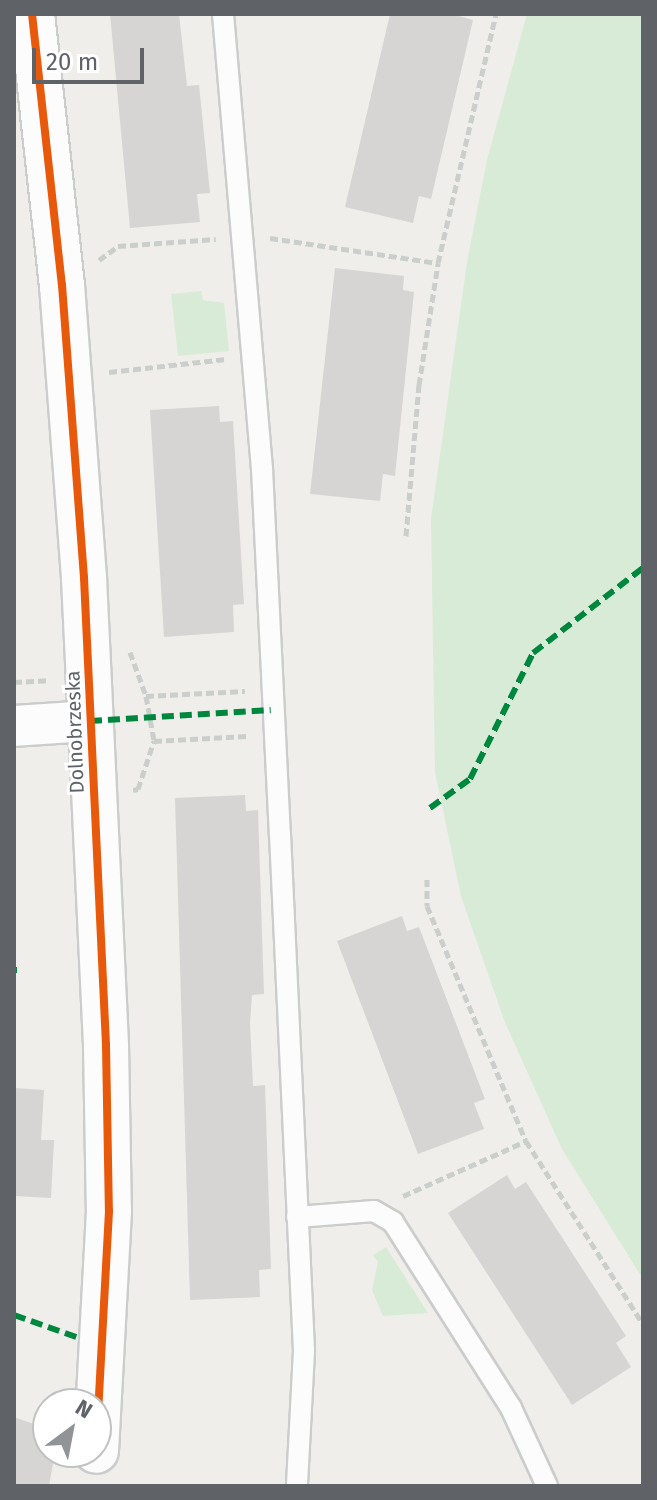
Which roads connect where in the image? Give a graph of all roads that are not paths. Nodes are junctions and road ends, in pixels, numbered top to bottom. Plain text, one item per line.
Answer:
1 (32, 14) edge
2 (223, 14) edge
3 (90, 721) junction
4 (14, 726) edge
5 (297, 1217) junction
6 (99, 1388) edge
7 (297, 1486) edge
8 (547, 1486) edge

1 - 3 street, Dolnobrzeska
2 - 5 lane
3 - 4 street
3 - 6 street, Dolnobrzeska
5 - 7 lane
5 - 8 lane

